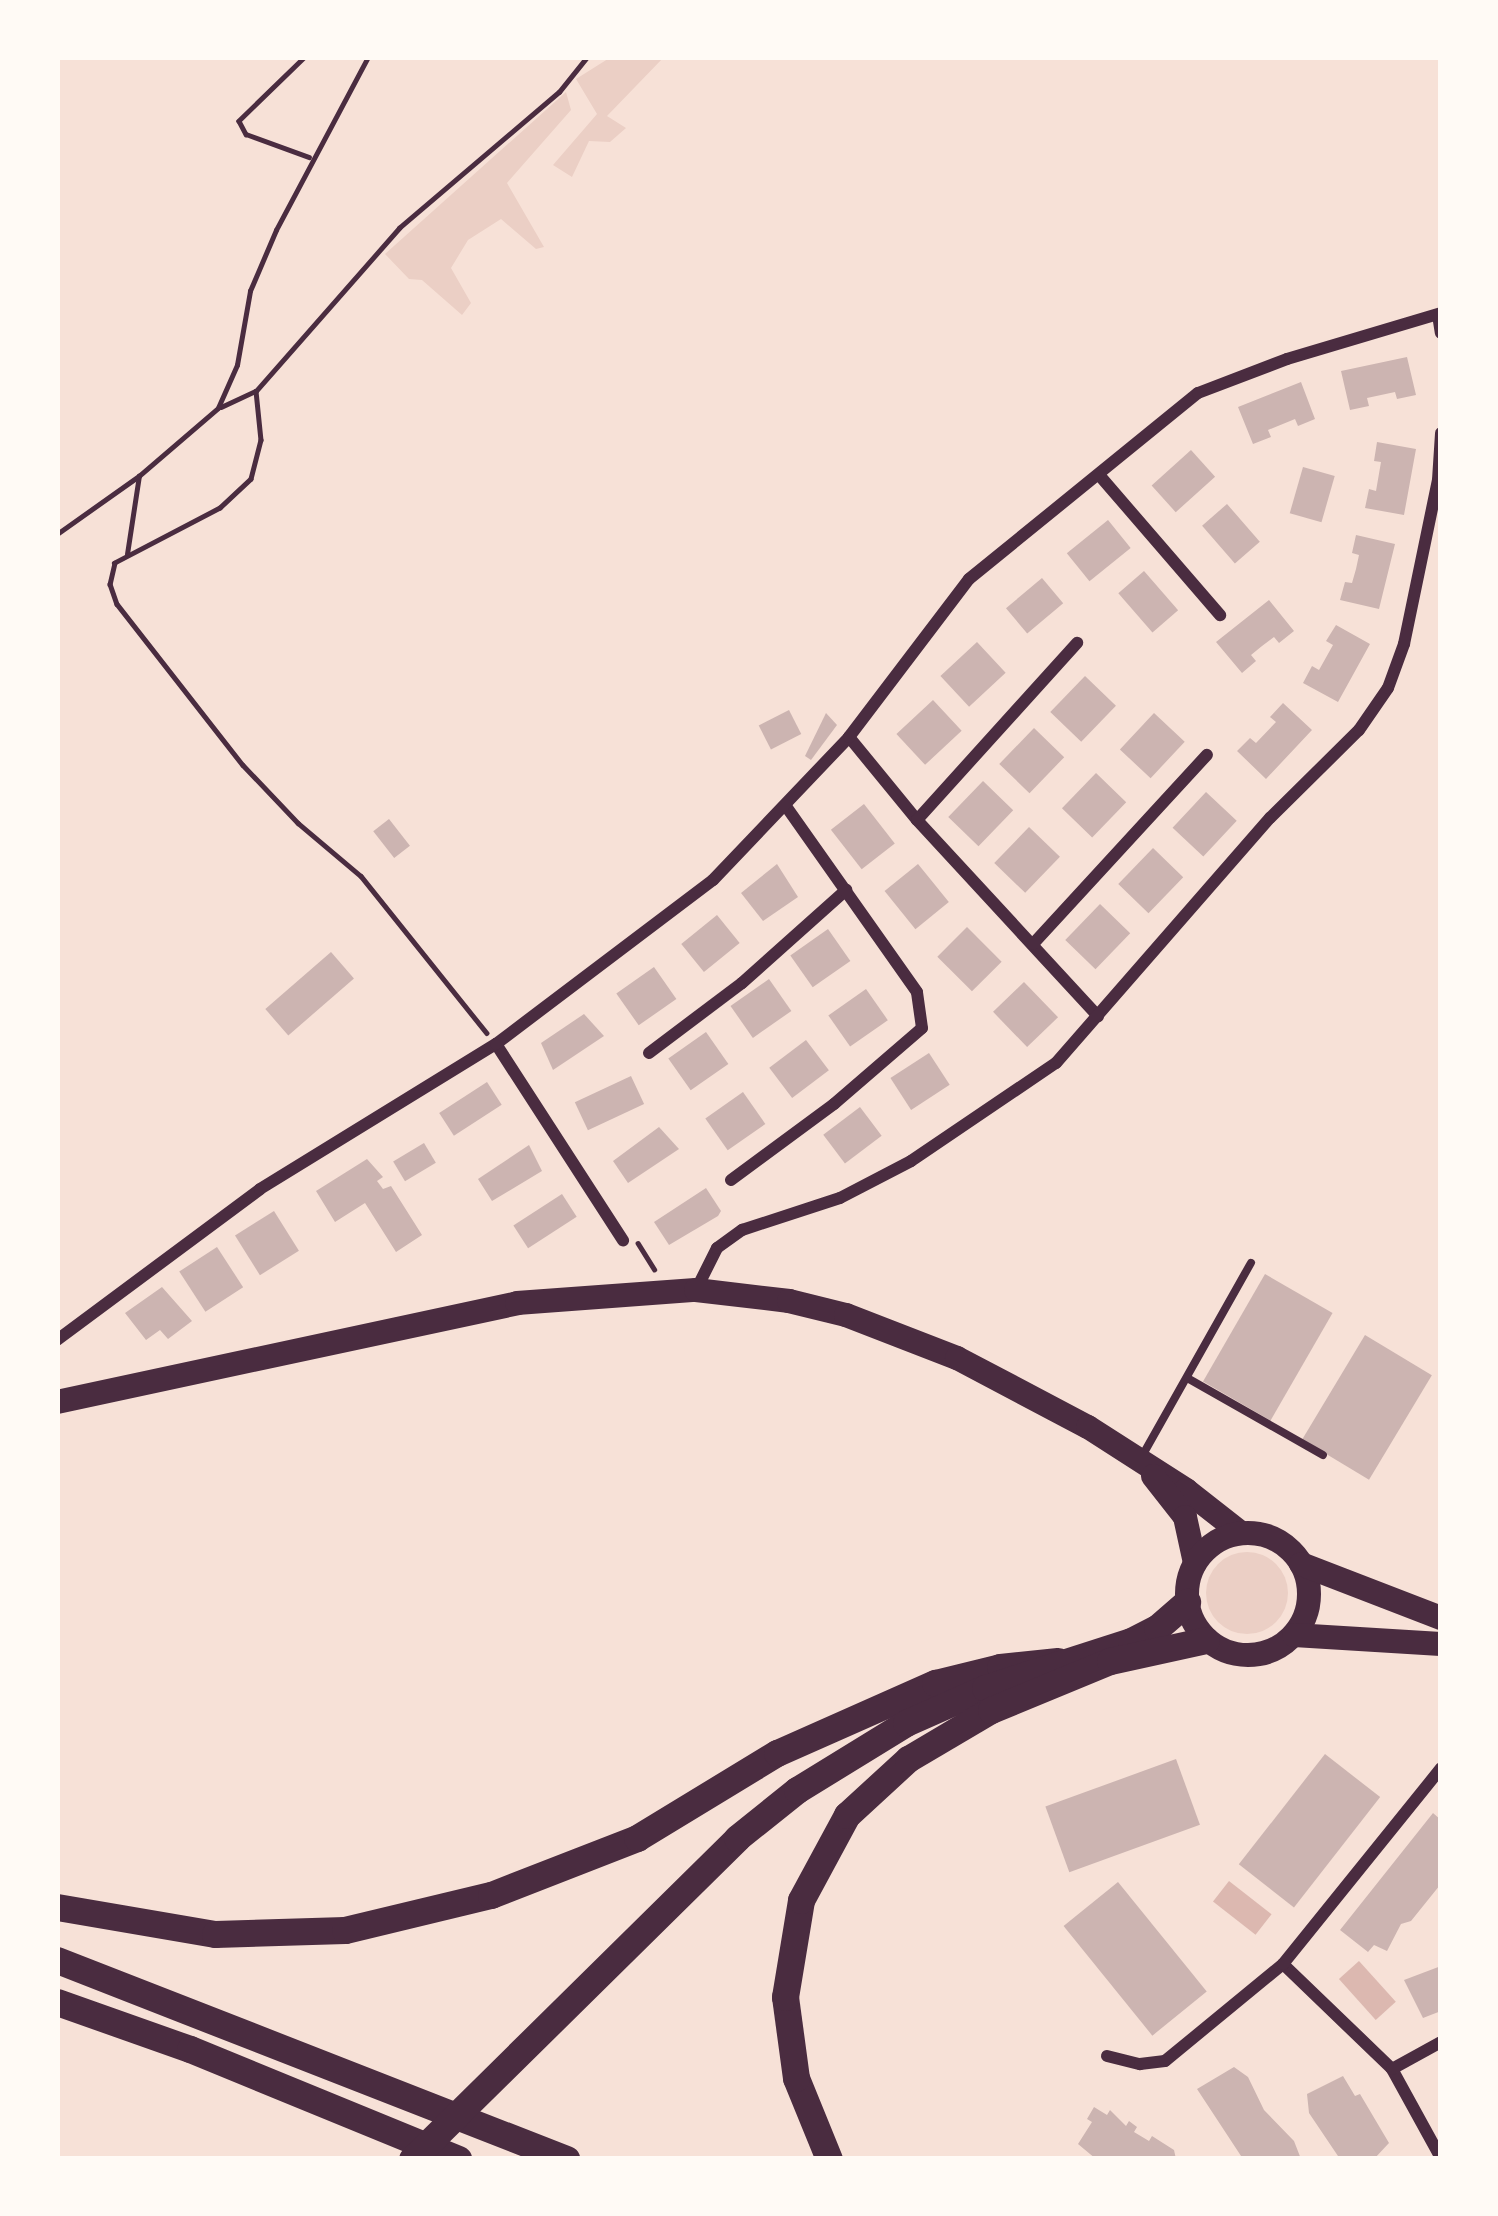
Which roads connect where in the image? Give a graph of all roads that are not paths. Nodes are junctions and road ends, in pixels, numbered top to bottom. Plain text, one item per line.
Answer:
1 (1440, 314) edge
2 (1441, 334) edge
3 (1441, 433) edge
4 (1100, 476) junction
5 (1220, 615) dead end
6 (1077, 644) dead end
7 (849, 737) junction
8 (1207, 755) dead end
9 (788, 808) junction
10 (917, 820) junction
11 (846, 890) junction
12 (1034, 944) junction
13 (1097, 1016) junction
14 (496, 1044) junction
15 (649, 1053) dead end
16 (731, 1180) dead end
17 (623, 1240) road end
18 (1251, 1263) dead end
19 (697, 1290) junction
20 (57, 1340) edge
21 (1189, 1379) junction
22 (57, 1402) edge
23 (1324, 1455) dead end
24 (1140, 1460) junction
25 (1240, 1534) junction
26 (1195, 1563) junction
27 (1300, 1564) junction
28 (1186, 1602) junction
29 (1441, 1618) edge
30 (1294, 1635) junction
31 (1206, 1640) junction
32 (1441, 1644) edge
33 (1058, 1661) junction
34 (1110, 1661) junction
35 (963, 1699) junction
36 (1441, 1768) edge
37 (57, 1907) edge
38 (57, 1960) edge
39 (1283, 1964) junction
40 (57, 2002) edge
41 (57, 2022) edge
42 (1441, 2042) edge
43 (190, 2049) junction
44 (1107, 2056) dead end
45 (1392, 2069) junction
46 (1441, 2158) edge
47 (412, 2159) edge
48 (458, 2159) edge
49 (566, 2159) edge
50 (829, 2159) edge

1 - 2 street
1 - 4 street
3 - 13 street
4 - 5 street
4 - 7 street
6 - 10 street
7 - 9 street
7 - 10 street
8 - 12 street
9 - 11 street
9 - 14 street
10 - 12 street
11 - 15 street
11 - 16 street
12 - 13 street
13 - 19 street
14 - 17 street
14 - 20 street
18 - 21 lane
19 - 22 highway
19 - 24 highway
21 - 23 lane
21 - 24 lane
24 - 25 highway
24 - 26 highway
25 - 26 highway
25 - 27 highway
26 - 28 highway
27 - 29 highway
27 - 30 highway
28 - 31 highway
28 - 33 highway
30 - 31 highway
30 - 32 highway
31 - 34 highway
33 - 35 highway
33 - 37 highway
34 - 35 highway
34 - 50 highway
35 - 47 highway
36 - 39 street
38 - 49 highway
39 - 44 street
39 - 45 street
40 - 43 highway
41 - 43 highway
42 - 45 street
43 - 48 highway
45 - 46 street

